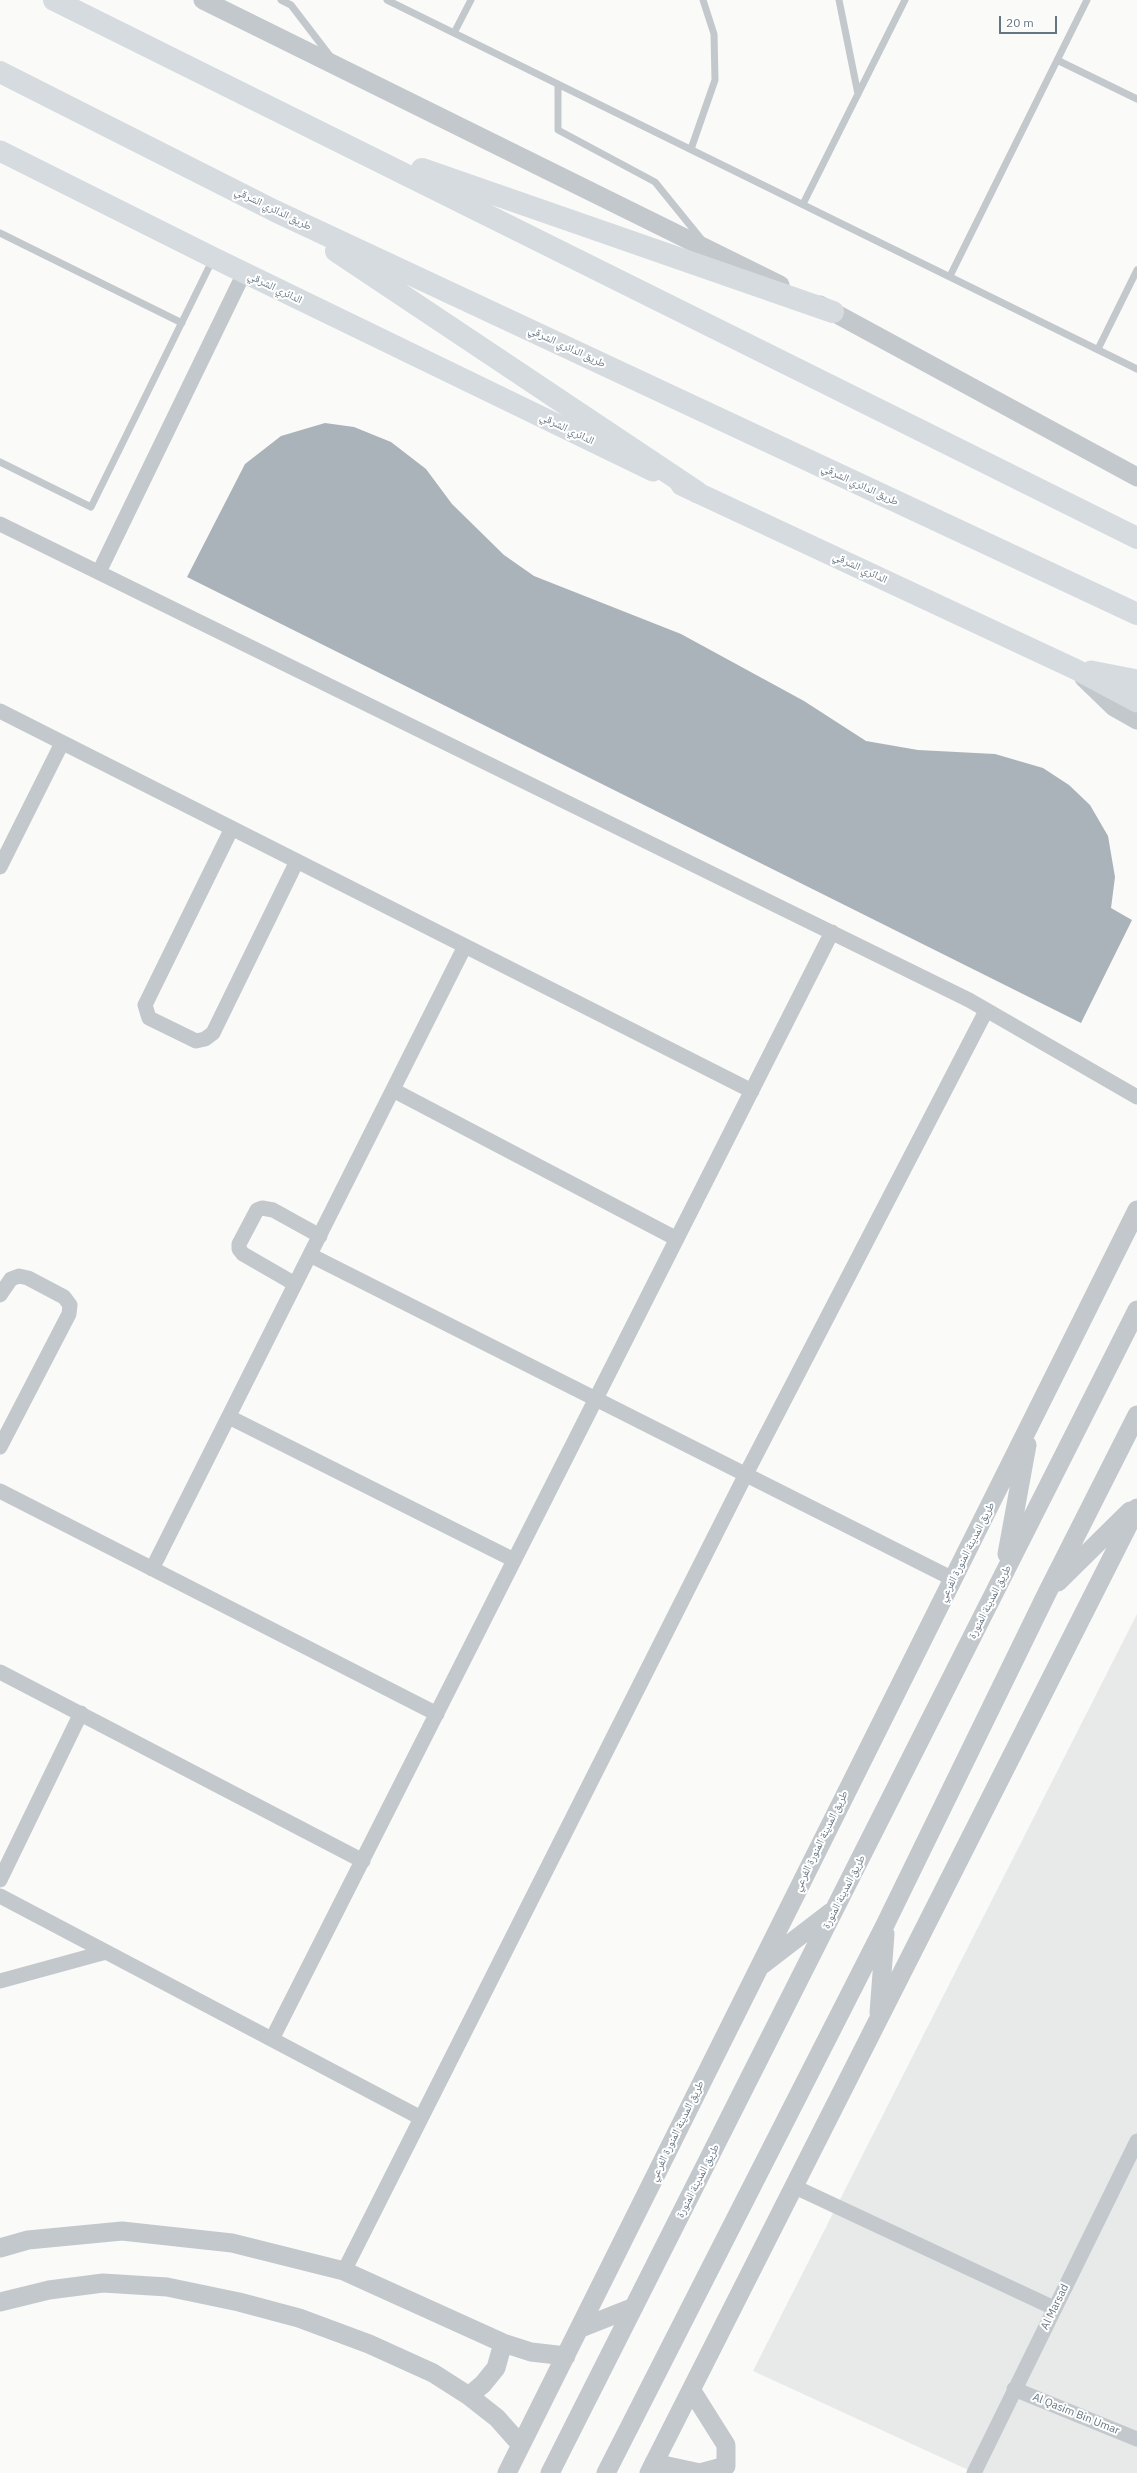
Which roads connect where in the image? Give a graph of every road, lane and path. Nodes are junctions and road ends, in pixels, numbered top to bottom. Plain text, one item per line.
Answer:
1 (54, 0) edge
2 (202, 0) edge
3 (281, 0) edge
4 (387, 0) edge
5 (471, 0) edge
6 (703, 0) edge
7 (839, 0) edge
8 (905, 0) edge
9 (1087, 0) edge
10 (454, 33) junction
11 (1057, 60) junction
12 (339, 67) junction
13 (0, 72) edge
14 (558, 84) junction
15 (858, 94) junction
16 (1137, 100) edge
17 (336, 139) junction
18 (0, 150) edge
19 (691, 150) junction
20 (803, 204) junction
21 (275, 210) junction
22 (0, 232) edge
23 (713, 252) junction
24 (214, 258) junction
25 (1137, 270) edge
26 (244, 273) junction
27 (950, 276) junction
28 (833, 312) junction
29 (182, 323) junction
30 (1098, 349) junction
31 (1137, 368) edge
32 (0, 462) edge
33 (1137, 476) edge
34 (697, 492) junction
35 (0, 524) edge
36 (1137, 538) edge
37 (99, 572) junction
38 (1137, 614) edge
39 (1075, 669) junction
40 (1137, 680) edge
41 (1137, 702) edge
42 (0, 711) edge
43 (1137, 720) edge
44 (62, 743) junction
45 (232, 828) junction
46 (297, 861) junction
47 (0, 867) edge
48 (832, 932) junction
49 (466, 946) junction
50 (986, 1011) junction
51 (393, 1090) junction
52 (752, 1091) junction
53 (1137, 1097) edge
54 (1137, 1210) edge
55 (320, 1236) junction
56 (677, 1239) junction
57 (310, 1255) junction
58 (296, 1284) junction
59 (0, 1295) edge
60 (1137, 1310) edge
61 (596, 1398) junction
62 (1137, 1415) edge
63 (229, 1417) junction
64 (1032, 1418) junction
65 (0, 1447) edge
66 (746, 1474) junction
67 (0, 1491) edge
68 (1137, 1505) edge
69 (1137, 1508) edge
70 (514, 1560) junction
71 (152, 1568) junction
72 (1003, 1576) junction
73 (953, 1579) junction
74 (1047, 1593) junction
75 (0, 1672) edge
76 (81, 1713) junction
77 (437, 1714) junction
78 (363, 1861) junction
79 (0, 1880) edge
80 (0, 1896) edge
81 (835, 1909) junction
82 (885, 1925) junction
83 (106, 1952) junction
84 (758, 1968) junction
85 (0, 1981) edge
86 (878, 2022) junction
87 (272, 2040) junction
88 (421, 2118) junction
89 (1137, 2141) edge
90 (795, 2187) junction
91 (0, 2248) edge
92 (344, 2271) junction
93 (0, 2302) edge
94 (634, 2307) junction
95 (1054, 2308) junction
96 (581, 2328) junction
97 (503, 2343) junction
98 (566, 2356) junction
99 (1014, 2389) junction
100 (692, 2391) junction
101 (469, 2396) junction
102 (1137, 2439) edge
103 (521, 2445) junction
104 (652, 2468) edge
105 (730, 2469) edge
106 (507, 2473) edge
107 (550, 2473) edge
108 (606, 2473) edge
109 (974, 2473) edge

1 - 17 highway
2 - 12 street
3 - 12 lane
4 - 10 lane
5 - 10 lane
6 - 19 lane
7 - 15 lane
8 - 15 lane
9 - 11 lane
10 - 14 lane
11 - 16 lane
11 - 27 lane
12 - 23 street
13 - 21 highway, طريق الدائري الشرقي
14 - 19 lane
14 - 23 lane
15 - 20 lane
17 - 28 highway
17 - 36 highway
18 - 24 main road, الدائري الشرقي
19 - 20 lane
20 - 27 lane
21 - 34 highway
21 - 38 highway, طريق الدائري الشرقي
22 - 29 lane
23 - 28 street
24 - 26 main road, الدائري الشرقي
24 - 29 lane
25 - 30 lane
26 - 34 main road, الدائري الشرقي
26 - 37 street
27 - 30 lane
28 - 33 street
29 - 32 lane
30 - 31 lane
34 - 39 main road, الدائري الشرقي
35 - 37 street
37 - 48 street
39 - 40 main road
39 - 41 main road, الدائري الشرقي
39 - 43 street
42 - 44 street
44 - 45 street
44 - 47 street
45 - 46 street
45 - 46 street
46 - 49 street
48 - 50 street
48 - 52 street
49 - 51 street
49 - 52 street
50 - 53 street
50 - 66 street
51 - 55 street
51 - 56 street
52 - 56 street
54 - 64 street, طريق المدينة المنورة الفرعي
55 - 57 street
55 - 58 street
56 - 61 street
57 - 58 street
57 - 61 street
58 - 63 street
59 - 65 street
60 - 72 street, طريق المدينة المنورة
61 - 66 street
61 - 70 street
62 - 74 street
63 - 70 street
63 - 71 street
64 - 72 street
64 - 73 street, طريق المدينة المنورة الفرعي
66 - 73 street
66 - 88 street
67 - 71 street
68 - 74 street
69 - 86 street
70 - 77 street
71 - 77 street
72 - 81 street, طريق المدينة المنورة
73 - 84 street, طريق المدينة المنورة الفرعي
74 - 82 street
75 - 76 street
76 - 78 street
76 - 79 street
77 - 78 street
78 - 87 street
80 - 83 street
81 - 84 street
81 - 94 street, طريق المدينة المنورة
82 - 86 street
82 - 108 street
83 - 85 street
83 - 87 street
84 - 96 street, طريق المدينة المنورة الفرعي
86 - 90 street
87 - 88 street
88 - 92 street
89 - 95 street, Al Marsad
90 - 95 street
90 - 100 street
91 - 92 street
92 - 97 street
93 - 101 street
94 - 96 street
94 - 107 street, طريق المدينة المنورة
95 - 99 street, Al Marsad
96 - 98 street, طريق المدينة المنورة الفرعي
97 - 98 street
97 - 101 street
98 - 103 street, طريق المدينة المنورة الفرعي
99 - 102 street, Al Qasim Bin Umar
99 - 109 street, Al Marsad
100 - 104 street
100 - 105 street
101 - 103 street
103 - 106 street, طريق المدينة المنورة الفرعي
104 - 105 street

